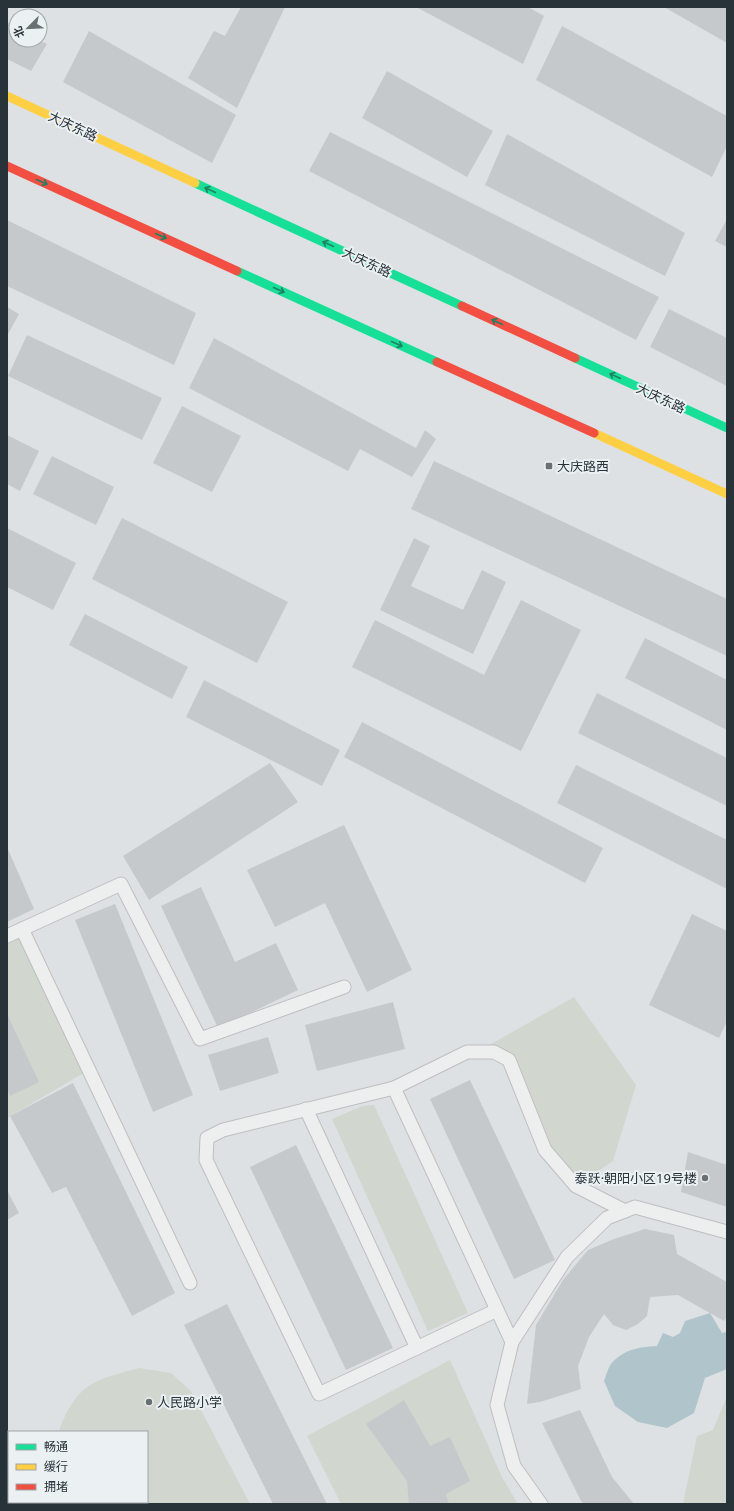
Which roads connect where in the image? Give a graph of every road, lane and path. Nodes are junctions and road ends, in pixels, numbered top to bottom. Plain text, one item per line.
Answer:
1 (7, 96) edge
2 (7, 166) edge
3 (727, 428) edge
4 (727, 494) edge
5 (22, 929) junction
6 (7, 936) edge
7 (344, 987) dead end
8 (394, 1088) junction
9 (306, 1109) junction
10 (625, 1211) junction
11 (727, 1232) edge
12 (190, 1283) dead end
13 (497, 1310) junction
14 (512, 1342) junction
15 (417, 1348) junction
16 (541, 1504) edge

3 -> 1 main road, 大庆东路
2 -> 4 main road
5 - 6 lane
5 - 7 lane
5 - 12 lane
8 - 9 lane
8 - 10 lane
8 - 13 lane
9 - 15 lane
9 - 15 lane
10 - 11 lane
10 - 14 lane
13 - 14 lane
13 - 15 lane
14 - 16 lane

